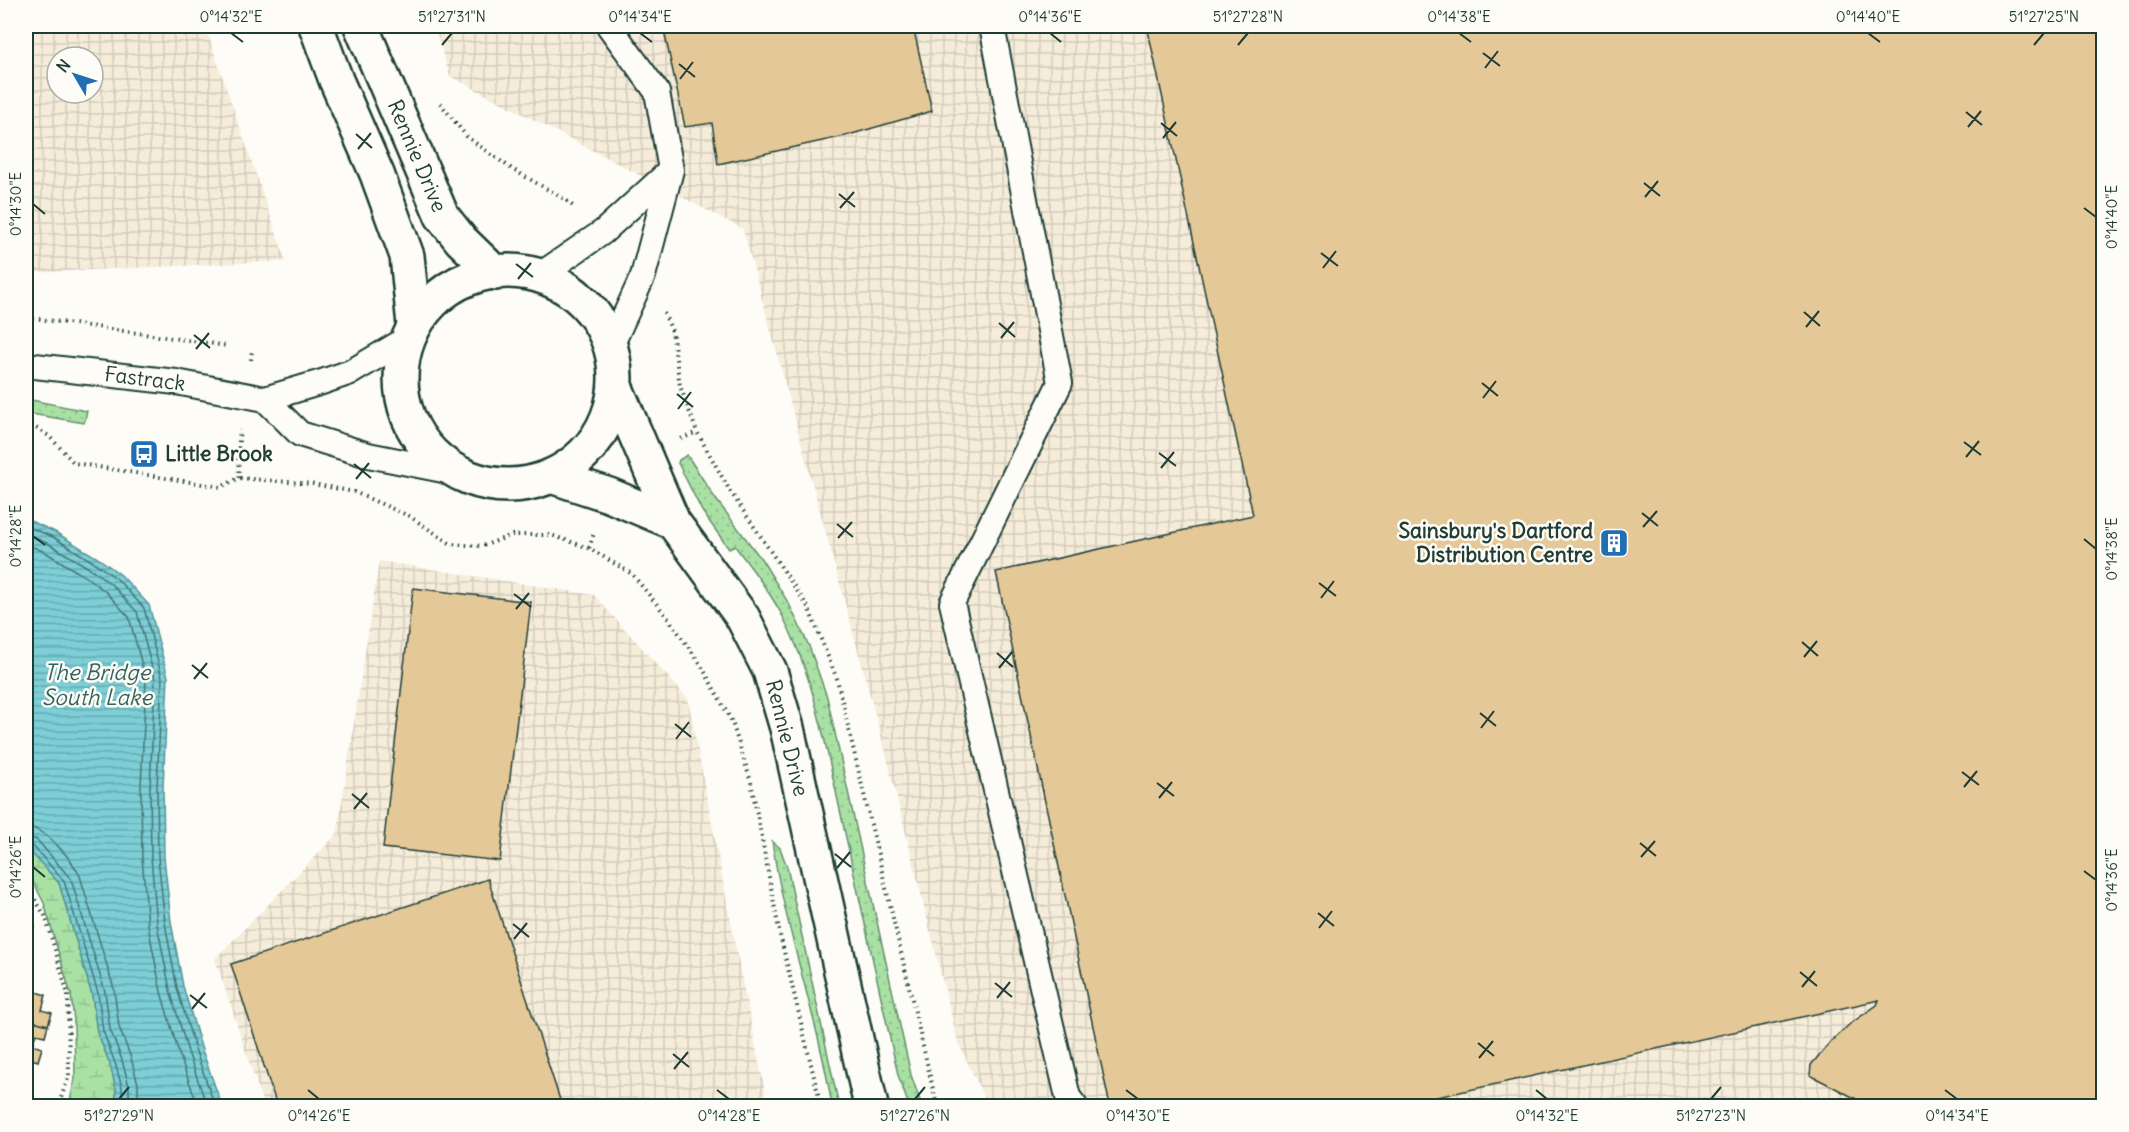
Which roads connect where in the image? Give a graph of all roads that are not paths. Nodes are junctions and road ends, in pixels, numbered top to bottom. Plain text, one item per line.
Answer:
1 (316, 26) edge
2 (361, 26) edge
3 (609, 26) edge
4 (992, 26) edge
5 (671, 170) junction
6 (495, 273) junction
7 (540, 275) junction
8 (410, 332) junction
9 (611, 346) junction
10 (26, 365) edge
11 (615, 386) junction
12 (265, 399) junction
13 (458, 473) junction
14 (551, 476) junction
15 (673, 522) junction
16 (871, 1107) edge
17 (1075, 1107) edge

1 - 8 street, Rennie Drive
2 - 6 street, Rennie Drive
3 - 5 lane
4 - 17 lane
5 - 7 lane
5 - 9 lane
6 - 7 street, Rennie Drive
6 - 8 street, Rennie Drive
7 - 9 street, Rennie Drive
8 - 12 lane, Fastrack
8 - 13 street, Rennie Drive
9 - 11 street, Rennie Drive
10 - 12 lane, Fastrack
11 - 14 street, Rennie Drive
11 - 15 street, Rennie Drive
12 - 13 lane
13 - 14 street, Rennie Drive
14 - 15 street
15 - 16 street, Rennie Drive

